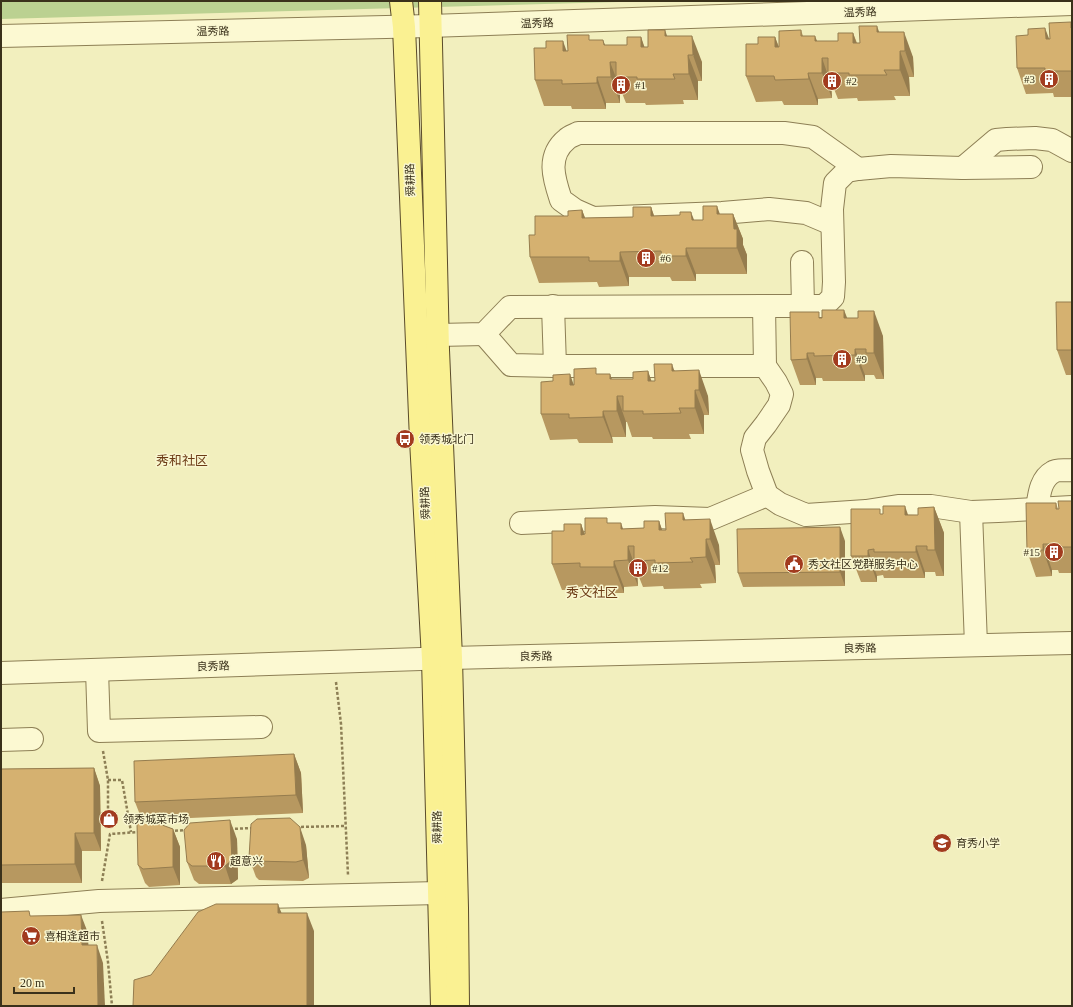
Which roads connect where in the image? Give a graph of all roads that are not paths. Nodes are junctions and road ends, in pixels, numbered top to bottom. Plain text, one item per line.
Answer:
1 (401, 1) edge
2 (430, 1) edge
3 (1072, 4) edge
4 (430, 26) junction
5 (404, 27) junction
6 (1, 36) edge
7 (1072, 151) edge
8 (1031, 167) dead end
9 (963, 168) junction
10 (858, 169) junction
11 (832, 224) junction
12 (802, 262) dead end
13 (553, 306) junction
14 (764, 306) junction
15 (803, 306) junction
16 (484, 334) junction
17 (438, 335) junction
18 (555, 366) junction
19 (765, 366) junction
20 (1072, 470) edge
21 (767, 495) junction
22 (1072, 508) edge
23 (1037, 509) junction
24 (972, 512) junction
25 (521, 523) dead end
26 (1072, 643) edge
27 (976, 645) junction
28 (442, 658) junction
29 (97, 670) junction
30 (1, 673) edge
31 (261, 727) dead end
32 (32, 739) dead end
33 (1, 740) edge
34 (439, 893) junction
35 (1, 910) edge
36 (442, 1006) edge
37 (458, 1006) edge

1 - 5 main road, 舜耕路
2 - 4 main road, 舜耕路
3 - 4 street, 温秀路
4 - 5 street, 温秀路
4 - 17 main road, 舜耕路
5 - 6 street, 温秀路
5 - 28 main road, 舜耕路
7 - 9 street
8 - 9 street
9 - 10 street
10 - 11 street
10 - 11 street
11 - 15 street
12 - 15 street
13 - 14 street
13 - 16 street
13 - 18 street
14 - 15 street
14 - 19 street
16 - 17 street
16 - 18 street
17 - 28 main road, 舜耕路
18 - 19 street
19 - 21 street
20 - 23 street
21 - 24 street
21 - 25 street
22 - 23 street
23 - 24 street
24 - 27 street
26 - 27 street, 良秀路
27 - 28 street, 良秀路
28 - 29 street, 良秀路
28 - 34 main road, 舜耕路
28 - 37 main road, 舜耕路
29 - 30 street, 良秀路
29 - 31 street
32 - 33 street
34 - 35 street
34 - 36 main road, 舜耕路

